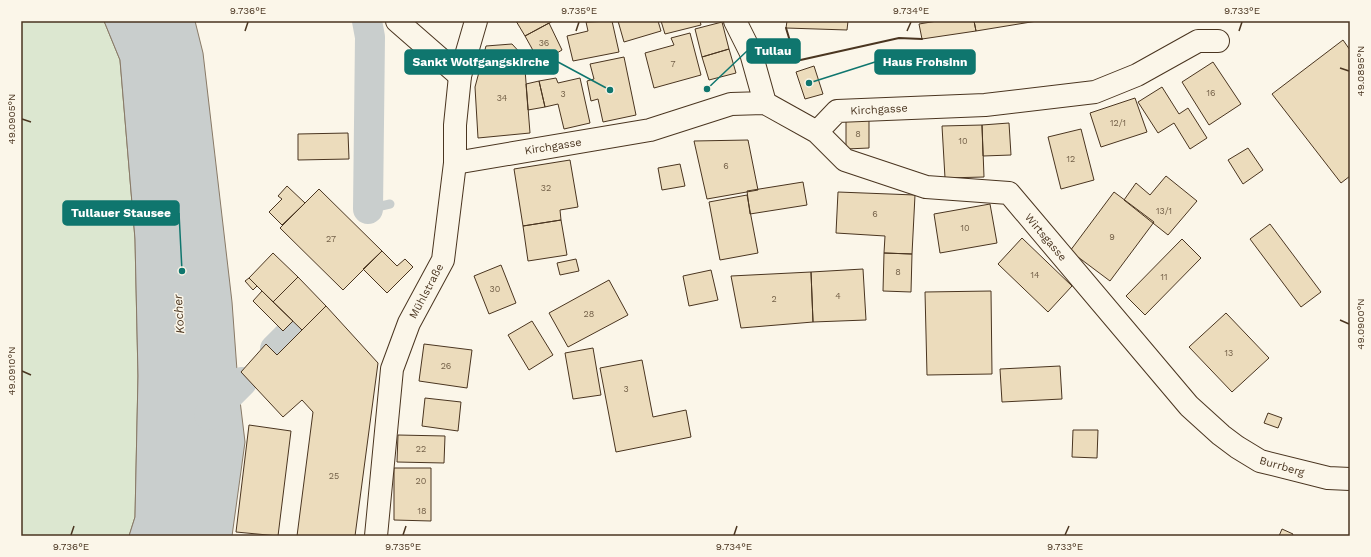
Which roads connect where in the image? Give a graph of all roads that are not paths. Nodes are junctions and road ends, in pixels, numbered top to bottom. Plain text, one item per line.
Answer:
1 (397, 21) edge
2 (476, 21) edge
3 (735, 21) edge
4 (1218, 41) dead end
5 (460, 76) junction
6 (765, 103) junction
7 (817, 132) junction
8 (455, 163) junction
9 (1221, 435) joint
10 (1350, 479) edge
11 (376, 536) edge

1 - 5 street
2 - 5 street, Mühlstraße
3 - 6 street
4 - 7 street, Kirchgasse
5 - 8 street, Mühlstraße
6 - 7 street
6 - 8 street, Kirchgasse
7 - 9 street, Wirtsgasse
8 - 11 street, Mühlstraße
9 - 10 street, Burrberg

